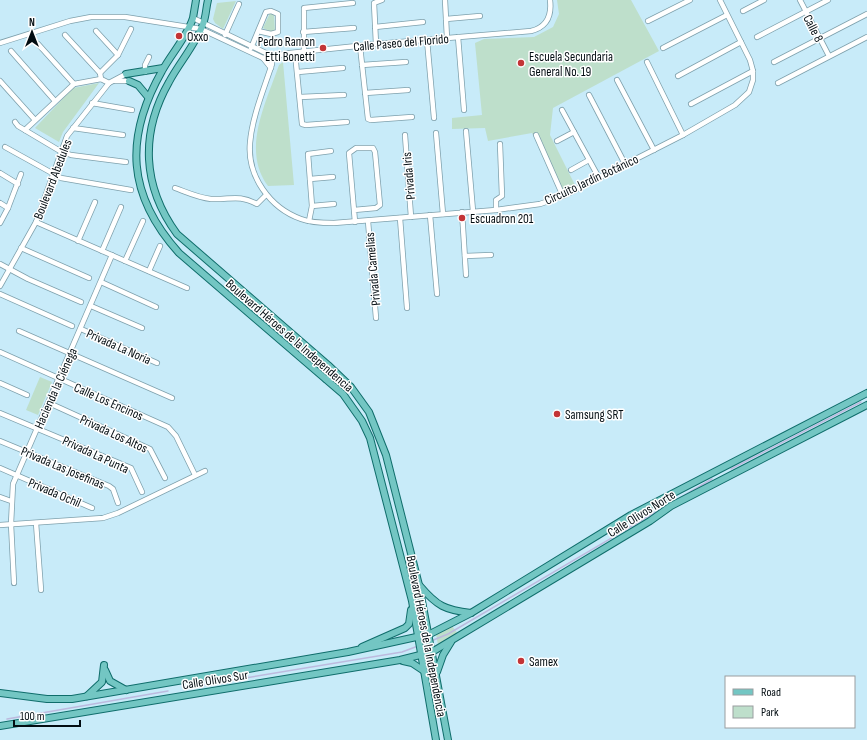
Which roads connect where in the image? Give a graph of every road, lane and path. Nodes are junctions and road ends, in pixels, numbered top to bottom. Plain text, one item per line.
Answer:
1 (196, 0) edge
2 (208, 0) edge
3 (382, 0) edge
4 (445, 0) edge
5 (550, 0) edge
6 (690, 0) edge
7 (720, 0) edge
8 (764, 0) edge
9 (800, 0) edge
10 (828, 0) edge
11 (239, 4) dead end
12 (353, 4) dead end
13 (743, 11) dead end
14 (806, 11) junction
15 (867, 14) edge
16 (727, 15) junction
17 (480, 16) dead end
18 (193, 18) junction
19 (446, 19) junction
20 (648, 21) dead end
21 (423, 22) dead end
22 (189, 26) junction
23 (202, 26) junction
24 (375, 26) junction
25 (354, 28) dead end
26 (131, 29) dead end
27 (96, 31) dead end
28 (258, 31) junction
29 (303, 32) junction
30 (225, 34) junction
31 (65, 35) dead end
32 (458, 37) junction
33 (758, 37) dead end
34 (867, 37) edge
35 (447, 38) junction
36 (819, 38) junction
37 (222, 40) junction
38 (427, 40) junction
39 (741, 42) junction
40 (0, 43) edge
41 (38, 44) dead end
42 (376, 44) junction
43 (252, 45) junction
44 (360, 46) junction
45 (663, 48) dead end
46 (11, 51) dead end
47 (249, 52) junction
48 (304, 52) junction
49 (295, 53) junction
50 (118, 55) junction
51 (272, 56) junction
52 (829, 56) junction
53 (149, 57) dead end
54 (263, 58) junction
55 (406, 62) dead end
56 (647, 62) dead end
57 (774, 62) dead end
58 (362, 65) junction
59 (163, 68) junction
60 (271, 68) junction
61 (343, 68) dead end
62 (753, 71) junction
63 (145, 72) junction
64 (298, 72) junction
65 (100, 73) junction
66 (126, 74) joint
67 (678, 76) dead end
68 (100, 79) junction
69 (617, 80) dead end
70 (0, 81) edge
71 (115, 81) junction
72 (129, 81) joint
73 (109, 83) junction
74 (778, 83) dead end
75 (74, 84) junction
76 (408, 90) dead end
77 (365, 93) junction
78 (344, 95) dead end
79 (589, 96) dead end
80 (148, 97) junction
81 (300, 97) junction
82 (55, 101) junction
83 (92, 103) junction
84 (691, 104) dead end
85 (132, 110) dead end
86 (464, 110) dead end
87 (562, 110) dead end
88 (412, 117) dead end
89 (434, 118) dead end
90 (35, 120) junction
91 (15, 122) dead end
92 (347, 122) dead end
93 (73, 128) junction
94 (25, 130) junction
95 (466, 131) dead end
96 (574, 132) junction
97 (436, 133) dead end
98 (123, 135) dead end
99 (405, 135) dead end
100 (536, 135) dead end
101 (684, 135) junction
102 (557, 141) dead end
103 (500, 144) dead end
104 (5, 147) dead end
105 (654, 150) junction
106 (60, 151) junction
107 (331, 151) dead end
108 (589, 160) junction
109 (126, 162) dead end
110 (625, 164) junction
111 (572, 170) dead end
112 (0, 173) edge
113 (21, 174) dead end
114 (54, 174) junction
115 (333, 177) dead end
116 (599, 178) junction
117 (310, 179) junction
118 (18, 184) junction
119 (175, 188) dead end
120 (130, 190) dead end
121 (266, 195) junction
122 (563, 196) junction
123 (95, 202) dead end
124 (0, 203) edge
125 (334, 204) dead end
126 (312, 206) junction
127 (121, 207) dead end
128 (8, 208) junction
129 (354, 210) junction
130 (496, 210) junction
131 (462, 212) junction
132 (474, 212) junction
133 (443, 214) junction
134 (430, 215) junction
135 (412, 217) junction
136 (400, 218) junction
137 (142, 221) dead end
138 (309, 221) junction
139 (368, 221) junction
140 (36, 222) junction
141 (355, 222) junction
142 (0, 223) edge
143 (78, 241) junction
144 (160, 246) dead end
145 (21, 248) junction
146 (102, 251) junction
147 (112, 255) junction
148 (491, 255) dead end
149 (465, 256) junction
150 (125, 261) junction
151 (0, 264) edge
152 (9, 269) junction
153 (149, 271) junction
154 (466, 275) dead end
155 (89, 278) dead end
156 (101, 282) junction
157 (0, 286) edge
158 (187, 288) dead end
159 (0, 294) edge
160 (437, 294) dead end
161 (81, 302) dead end
162 (91, 306) junction
163 (156, 307) dead end
164 (407, 308) dead end
165 (376, 318) dead end
166 (72, 326) dead end
167 (142, 328) dead end
168 (81, 329) junction
169 (19, 331) dead end
170 (0, 352) edge
171 (70, 353) junction
172 (157, 363) dead end
173 (59, 378) junction
174 (326, 380) junction
175 (0, 383) edge
176 (351, 386) junction
177 (867, 393) edge
178 (26, 395) dead end
179 (172, 398) dead end
180 (48, 403) junction
181 (867, 405) edge
182 (0, 413) edge
183 (38, 429) junction
184 (0, 441) edge
185 (27, 452) junction
186 (0, 468) edge
187 (205, 471) dead end
188 (195, 475) junction
189 (17, 476) junction
190 (164, 478) dead end
191 (142, 492) dead end
192 (0, 497) edge
193 (11, 501) junction
194 (118, 502) dead end
195 (92, 508) dead end
196 (36, 523) junction
197 (11, 524) junction
198 (0, 525) edge
199 (14, 583) dead end
200 (419, 585) junction
201 (41, 590) dead end
202 (412, 601) junction
203 (471, 613) junction
204 (430, 634) junction
205 (419, 638) junction
206 (454, 640) junction
207 (348, 652) junction
208 (432, 652) junction
209 (421, 655) junction
210 (400, 660) junction
211 (424, 671) junction
212 (436, 673) junction
213 (110, 681) junction
214 (102, 682) junction
215 (126, 690) junction
216 (0, 693) edge
217 (86, 697) junction
218 (0, 726) edge
219 (436, 740) edge
220 (448, 740) edge

1 - 18 main road, Boulevard Héroes de la Independencia
2 - 23 main road, Boulevard Héroes de la Independencia
3 - 24 street
4 - 19 street
5 - 32 street, Calle Paseo del Florido
6 - 20 street
7 - 16 street
8 - 13 street
9 - 14 street, Calle 8
10 - 14 street
11 - 30 street
12 - 29 street
14 - 33 street
14 - 36 street, Calle 8
15 - 36 street
16 - 39 street
16 - 45 street
17 - 19 street
18 - 22 main road, Boulevard Héroes de la Independencia
18 - 23 street
19 - 35 street
21 - 24 street
22 - 23 street
22 - 40 street
22 - 59 main road, Boulevard Héroes de la Independencia
23 - 30 street
23 - 37 street
23 - 176 main road, Boulevard Héroes de la Independencia
24 - 42 street
25 - 29 street
26 - 50 street
27 - 50 street
28 - 28 street
28 - 43 street
29 - 48 street
30 - 37 street
30 - 43 street
31 - 65 street
32 - 35 street, Calle Paseo del Florido
32 - 86 street
34 - 52 street
35 - 38 street, Calle Paseo del Florido
36 - 52 street, Calle 8
36 - 57 street
37 - 47 street
38 - 42 street, Calle Paseo del Florido
38 - 89 street
39 - 62 street
39 - 67 street
41 - 75 street
42 - 44 street, Calle Paseo del Florido
43 - 47 street
43 - 51 street
44 - 48 street, Calle Paseo del Florido
44 - 58 street
46 - 82 street
47 - 54 street
48 - 49 street, Calle Paseo del Florido
49 - 51 street, Calle Paseo del Florido
49 - 64 street
50 - 65 street
51 - 54 street, Calle Paseo del Florido
51 - 60 street, Circuito Jardín Botánico
52 - 74 street
53 - 63 street
54 - 60 street
55 - 58 street
56 - 101 street
58 - 77 street
59 - 63 main road
59 - 80 main road, Boulevard Héroes de la Independencia
60 - 121 street, Circuito Jardín Botánico
61 - 64 street
62 - 84 street
62 - 101 street, Circuito Jardín Botánico
63 - 66 main road
64 - 81 street
65 - 68 street
66 - 71 street
68 - 73 street
68 - 75 street
69 - 105 street
70 - 90 street
71 - 72 street
71 - 73 street
72 - 80 main road
73 - 83 street, Boulevard Abedules
75 - 82 street
76 - 77 street
77 - 88 street
78 - 81 street
79 - 110 street
80 - 174 main road, Boulevard Héroes de la Independencia
81 - 92 street
82 - 90 street
83 - 85 street
83 - 93 street, Boulevard Abedules
87 - 96 street
90 - 94 street
91 - 94 street
93 - 98 street
93 - 106 street, Boulevard Abedules
94 - 106 street
95 - 132 street
96 - 102 street
96 - 108 street
97 - 133 street
99 - 135 street, Privada Iris
100 - 122 street
101 - 105 street, Circuito Jardín Botánico
103 - 130 street
104 - 114 street
105 - 110 street, Circuito Jardín Botánico
106 - 109 street
106 - 114 street, Boulevard Abedules
107 - 117 street
108 - 111 street
108 - 116 street
110 - 116 street, Circuito Jardín Botánico
112 - 118 street
113 - 118 street
114 - 120 street
114 - 140 street, Boulevard Abedules
115 - 117 street
116 - 122 street, Circuito Jardín Botánico
117 - 126 street
118 - 128 street
119 - 121 street
121 - 138 street, Circuito Jardín Botánico
122 - 130 street, Circuito Jardín Botánico
123 - 143 street
124 - 128 street
125 - 126 street
126 - 138 street
127 - 146 street
128 - 142 street
129 - 129 street
129 - 141 street
130 - 132 street, Circuito Jardín Botánico
131 - 132 street, Circuito Jardín Botánico
131 - 133 street, Circuito Jardín Botánico
131 - 149 street
133 - 134 street, Circuito Jardín Botánico
134 - 135 street, Circuito Jardín Botánico
134 - 160 street
135 - 136 street, Circuito Jardín Botánico
136 - 139 street, Circuito Jardín Botánico
136 - 164 street
137 - 150 street
138 - 141 street, Circuito Jardín Botánico
139 - 141 street, Circuito Jardín Botánico
139 - 165 street, Privada Camelias
140 - 143 street
140 - 145 street, Boulevard Abedules
143 - 146 street
144 - 153 street
145 - 152 street, Boulevard Abedules
145 - 155 street
146 - 147 street
147 - 150 street
147 - 156 street, Hacienda la Ciénega
148 - 149 street
149 - 154 street
150 - 153 street
151 - 152 street
152 - 157 street, Boulevard Abedules
152 - 161 street
153 - 158 street
156 - 162 street, Hacienda la Ciénega
156 - 163 street
159 - 166 street
162 - 167 street
162 - 168 street, Hacienda la Ciénega
168 - 171 street, Hacienda la Ciénega
168 - 172 street, Privada La Noria
169 - 171 street
170 - 173 street, Calle Los Encinos
171 - 173 street, Hacienda la Ciénega
171 - 179 street
173 - 180 street, Hacienda la Ciénega
173 - 188 street, Calle Los Encinos
174 - 176 main road
174 - 202 main road, Boulevard Héroes de la Independencia
175 - 178 street
176 - 200 main road, Boulevard Héroes de la Independencia
177 - 203 main road, Calle Olivos Norte
180 - 183 street, Hacienda la Ciénega
180 - 190 street, Privada Los Altos
181 - 206 main road, Calle Olivos Norte
182 - 183 street, Privada La Punta
183 - 185 street, Hacienda la Ciénega
183 - 191 street, Privada La Punta
184 - 185 street, Privada Las Josefinas
185 - 189 street, Hacienda la Ciénega
185 - 194 street, Privada Las Josefinas
186 - 189 street, Privada Ochil
187 - 188 street
188 - 196 street
189 - 193 street, Hacienda la Ciénega
189 - 195 street, Privada Ochil
192 - 193 street
193 - 197 street, Hacienda la Ciénega
196 - 197 street
196 - 201 street
197 - 198 street
197 - 199 street, Hacienda la Ciénega
200 - 203 main road
200 - 204 main road, Boulevard Héroes de la Independencia
202 - 205 main road, Boulevard Héroes de la Independencia
202 - 207 main road
203 - 204 main road, Calle Olivos Norte
204 - 205 main road, Calle Olivos Sur
204 - 208 main road, Boulevard Héroes de la Independencia
205 - 207 main road, Calle Olivos Sur
205 - 209 main road, Boulevard Héroes de la Independencia
206 - 208 main road, Calle Olivos Norte
206 - 212 main road
207 - 215 main road, Calle Olivos Sur
208 - 209 main road, Calle Olivos Sur
208 - 212 main road, Boulevard Héroes de la Independencia
209 - 210 main road, Calle Olivos Sur
209 - 211 main road, Boulevard Héroes de la Independencia
210 - 211 main road
210 - 218 main road, Calle Olivos Sur
211 - 219 main road, Boulevard Héroes de la Independencia
212 - 220 main road, Boulevard Héroes de la Independencia
213 - 214 main road
213 - 214 main road
213 - 215 main road
214 - 217 main road
215 - 217 main road, Calle Olivos Sur
216 - 217 main road, Calle Olivos Sur

